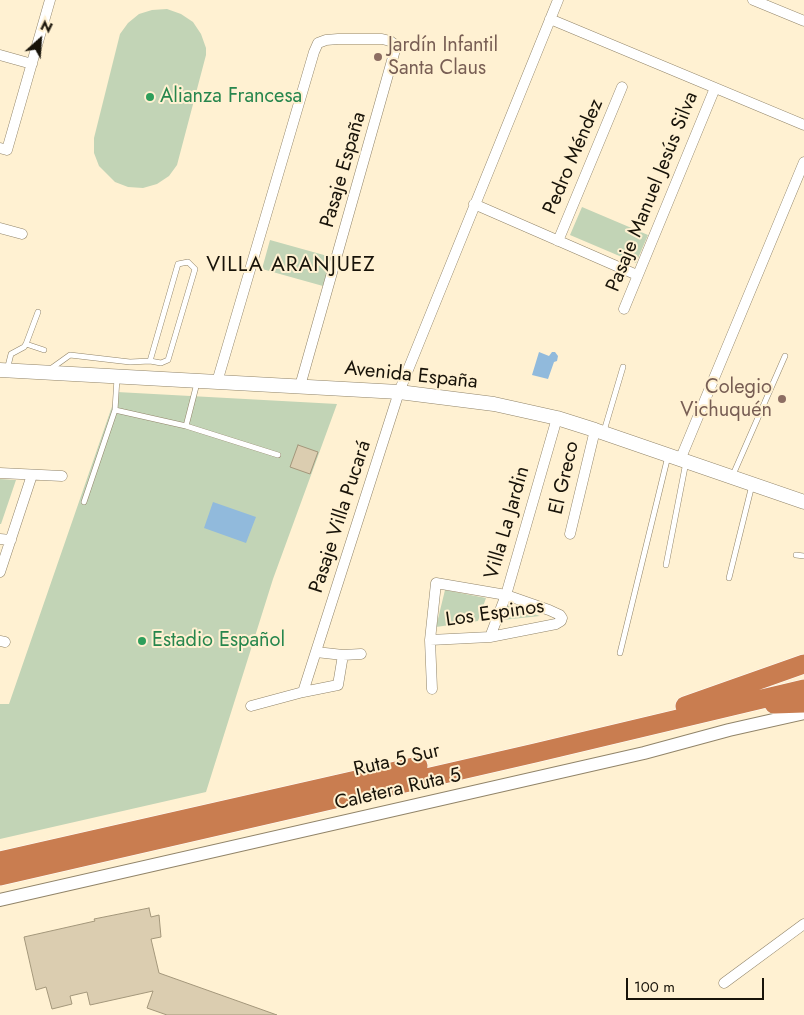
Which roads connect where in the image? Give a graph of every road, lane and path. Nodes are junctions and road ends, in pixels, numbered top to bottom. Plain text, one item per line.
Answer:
1 (50, 0) edge
2 (558, 0) edge
3 (753, 0) edge
4 (550, 19) junction
5 (804, 21) edge
6 (0, 55) edge
7 (32, 64) junction
8 (622, 88) dead end
9 (715, 88) junction
10 (804, 125) edge
11 (3, 149) edge
12 (804, 162) edge
13 (474, 204) junction
14 (0, 228) edge
15 (22, 234) dead end
16 (558, 241) junction
17 (637, 275) junction
18 (624, 309) dead end
19 (38, 312) dead end
20 (26, 344) junction
21 (44, 350) dead end
22 (785, 356) dead end
23 (150, 361) junction
24 (623, 367) dead end
25 (3, 370) edge
26 (45, 372) junction
27 (117, 376) junction
28 (198, 381) junction
29 (217, 382) junction
30 (300, 386) junction
31 (399, 392) junction
32 (115, 410) junction
33 (556, 418) junction
34 (186, 426) junction
35 (599, 432) junction
36 (278, 455) dead end
37 (678, 459) junction
38 (0, 474) edge
39 (32, 476) junction
40 (62, 476) dead end
41 (732, 478) junction
42 (752, 484) junction
43 (84, 502) dead end
44 (804, 502) edge
45 (570, 534) dead end
46 (5, 540) edge
47 (796, 555) dead end
48 (804, 556) edge
49 (666, 566) dead end
50 (0, 572) edge
51 (729, 578) dead end
52 (506, 595) junction
53 (490, 637) junction
54 (430, 640) junction
55 (316, 652) junction
56 (620, 652) dead end
57 (361, 654) dead end
58 (343, 655) junction
59 (804, 664) edge
60 (804, 677) edge
61 (432, 689) dead end
62 (804, 689) edge
63 (303, 692) junction
64 (804, 703) edge
65 (251, 706) dead end
66 (691, 710) junction
67 (804, 713) edge
68 (0, 861) edge
69 (0, 876) edge
70 (0, 900) edge
71 (804, 924) edge
72 (724, 983) dead end

1 - 7 street
2 - 4 street, Pasaje Villa Pucará
3 - 5 street
4 - 9 street
4 - 13 street, Pasaje Villa Pucará
6 - 7 street
7 - 11 street
8 - 16 street, Pedro Méndez
9 - 10 street
9 - 17 street, Pasaje Manuel Jesús Silva
12 - 37 street
13 - 16 street
13 - 31 street, Pasaje Villa Pucará
14 - 15 street
16 - 17 street
17 - 18 street, Pasaje Manuel Jesús Silva
19 - 20 lane
20 - 21 lane
20 - 25 lane
22 - 41 lane
23 - 23 lane
23 - 26 lane
24 - 35 lane
25 - 26 main road, Avenida España
26 - 27 main road, Avenida España
27 - 28 main road, Avenida España
27 - 32 lane
28 - 29 main road, Avenida España
28 - 34 lane
29 - 30 main road, Avenida España
29 - 30 street, Pasaje España
30 - 31 main road, Avenida España
31 - 33 main road, Avenida España
31 - 55 street, Pasaje Villa Pucará
32 - 34 lane
32 - 43 lane
33 - 35 main road, Avenida España
33 - 52 street, Villa La Jardin
34 - 36 lane
35 - 37 main road, Avenida España
35 - 45 street, El Greco
37 - 41 main road, Avenida España
37 - 49 lane
37 - 56 lane
38 - 39 street
39 - 40 street
39 - 46 street
41 - 42 main road, Avenida España
42 - 44 main road, Avenida España
42 - 51 lane
46 - 50 street
47 - 48 lane
52 - 53 street, Villa La Jardin
52 - 53 street, Los Espinos
52 - 54 street
53 - 54 street, Los Espinos
54 - 61 street
55 - 58 street
55 - 63 street, Pasaje Villa Pucará
57 - 58 street
58 - 63 street
59 - 66 highway
60 - 66 highway, Ruta 5 Sur
62 - 66 highway, Ruta 5 Sur
63 - 65 street
64 - 66 highway
66 - 68 highway, Ruta 5 Sur
66 - 69 highway, Ruta 5 Sur
67 - 70 street, Caletera Ruta 5
71 - 72 street

